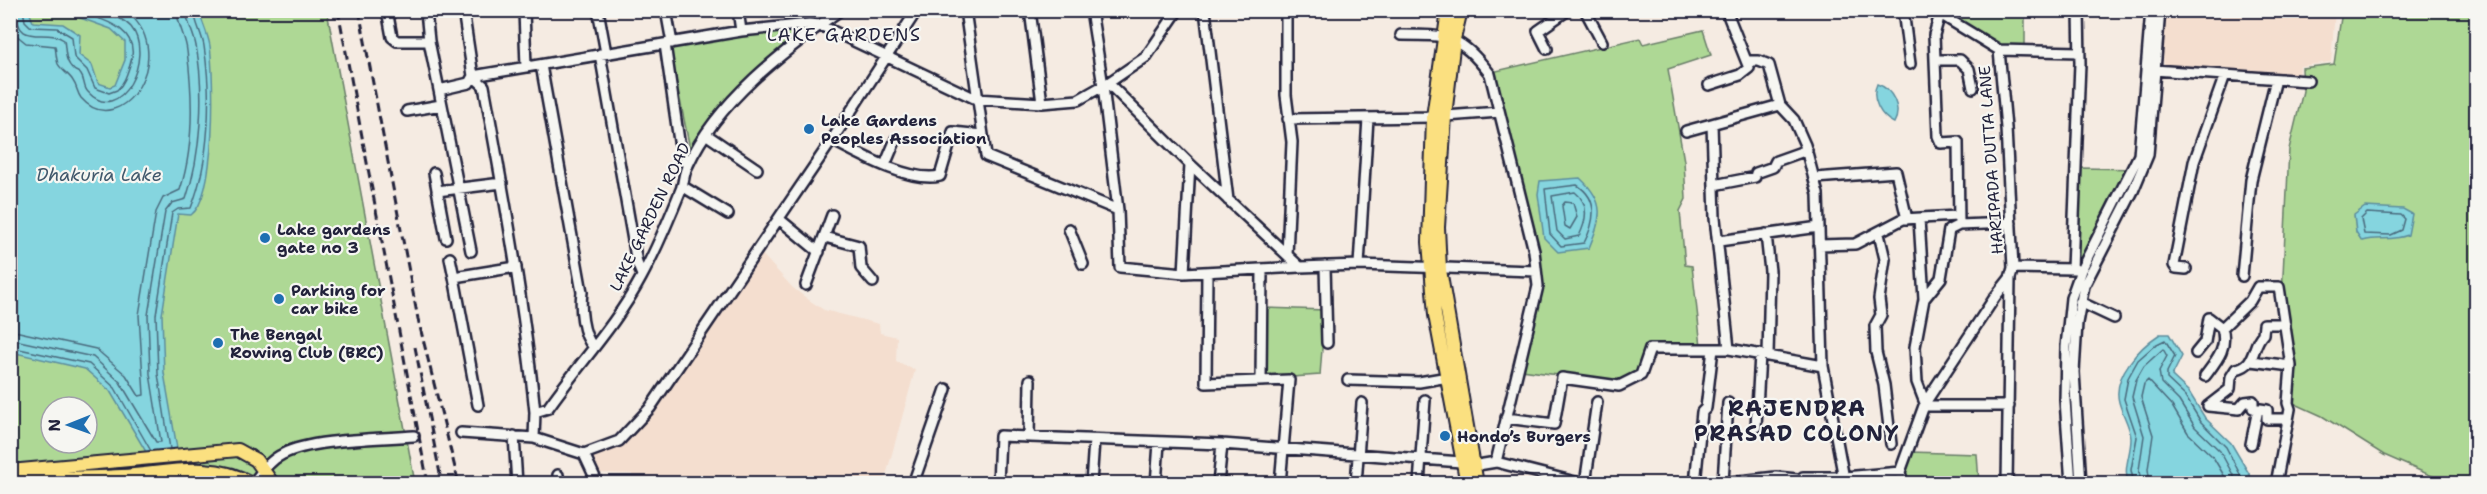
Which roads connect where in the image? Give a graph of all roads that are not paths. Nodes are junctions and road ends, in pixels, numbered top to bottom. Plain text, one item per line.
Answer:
1 (387, 10) edge
2 (463, 10) edge
3 (524, 10) edge
4 (598, 10) edge
5 (666, 10) edge
6 (738, 10) edge
7 (825, 10) edge
8 (840, 10) edge
9 (917, 10) edge
10 (965, 10) edge
11 (1030, 10) edge
12 (1108, 10) edge
13 (1178, 10) edge
14 (1205, 10) edge
15 (1286, 10) edge
16 (1448, 10) edge
17 (1461, 10) edge
18 (1568, 10) edge
19 (1585, 10) edge
20 (1726, 10) edge
21 (1904, 10) edge
22 (2079, 10) edge
23 (2151, 10) edge
24 (2160, 10) edge
25 (426, 11) edge
26 (1089, 11) edge
27 (1940, 12) edge
28 (820, 25) junction
29 (741, 31) junction
30 (1401, 35) dead end
31 (1449, 37) junction
32 (429, 41) junction
33 (1602, 42) dead end
34 (669, 43) junction
35 (1547, 49) dead end
36 (1999, 50) junction
37 (2080, 52) junction
38 (603, 54) junction
39 (888, 56) junction
40 (1935, 60) junction
41 (1747, 62) junction
42 (1910, 64) dead end
43 (541, 65) junction
44 (526, 67) junction
45 (2154, 70) junction
46 (2225, 75) junction
47 (473, 76) junction
48 (2276, 79) junction
49 (2308, 81) dead end
50 (1106, 84) junction
51 (1709, 85) dead end
52 (1973, 88) dead end
53 (439, 90) junction
54 (976, 99) junction
55 (1042, 103) junction
56 (441, 105) junction
57 (1780, 105) junction
58 (407, 111) dead end
59 (1499, 112) junction
60 (1439, 117) junction
61 (1368, 118) junction
62 (1288, 119) junction
63 (1712, 124) junction
64 (1686, 130) dead end
65 (707, 135) junction
66 (982, 135) junction
67 (896, 139) dead end
68 (832, 140) junction
69 (1807, 150) junction
70 (1190, 164) junction
71 (885, 165) junction
72 (687, 166) junction
73 (757, 169) dead end
74 (434, 173) dead end
75 (1815, 178) junction
76 (502, 183) junction
77 (1714, 185) junction
78 (682, 186) junction
79 (460, 188) junction
80 (437, 191) junction
81 (1228, 200) junction
82 (1118, 210) junction
83 (728, 214) dead end
84 (832, 215) dead end
85 (779, 219) junction
86 (1906, 219) junction
87 (1919, 219) junction
88 (1958, 220) junction
89 (2011, 223) junction
90 (1818, 227) junction
91 (1069, 229) dead end
92 (1766, 234) junction
93 (1879, 234) junction
94 (825, 237) junction
95 (446, 238) dead end
96 (1719, 241) junction
97 (1819, 245) junction
98 (471, 251) dead end
99 (819, 252) junction
100 (1287, 255) junction
101 (450, 258) dead end
102 (1083, 264) dead end
103 (1359, 265) junction
104 (1325, 266) junction
105 (516, 267) junction
106 (1299, 267) junction
107 (2013, 268) junction
108 (1262, 269) junction
109 (2077, 269) junction
110 (2093, 269) junction
111 (2186, 269) dead end
112 (1436, 270) junction
113 (1536, 271) junction
114 (1207, 272) junction
115 (1184, 273) junction
116 (642, 274) junction
117 (2242, 276) dead end
118 (454, 277) junction
119 (2010, 279) junction
120 (873, 282) dead end
121 (806, 285) dead end
122 (1924, 299) junction
123 (2080, 302) junction
124 (2114, 318) dead end
125 (2285, 324) junction
126 (2222, 328) junction
127 (1327, 343) dead end
128 (593, 346) junction
129 (1713, 349) junction
130 (1729, 349) junction
131 (2196, 353) dead end
132 (1764, 355) junction
133 (2251, 361) junction
134 (1823, 366) junction
135 (2291, 366) junction
136 (2205, 376) dead end
137 (1448, 377) junction
138 (1030, 380) dead end
139 (1348, 380) dead end
140 (1261, 381) junction
141 (946, 389) dead end
142 (1425, 400) dead end
143 (1597, 402) dead end
144 (1362, 404) dead end
145 (1728, 404) dead end
146 (1925, 404) junction
147 (478, 405) dead end
148 (2008, 406) junction
149 (2258, 409) junction
150 (535, 412) junction
151 (1506, 418) junction
152 (2288, 419) junction
153 (1756, 427) dead end
154 (461, 433) dead end
155 (414, 436) dead end
156 (514, 436) junction
157 (1029, 437) junction
158 (534, 438) junction
159 (1094, 440) junction
160 (1160, 443) junction
161 (1222, 444) junction
162 (1891, 444) dead end
163 (2251, 444) dead end
164 (1284, 448) junction
165 (584, 454) junction
166 (1358, 454) junction
167 (1422, 460) junction
168 (1496, 462) junction
169 (1467, 464) junction
170 (264, 469) junction
171 (10, 471) edge
172 (1900, 472) junction
173 (10, 480) edge
174 (1776, 480) edge
175 (1845, 480) edge
176 (253, 483) edge
177 (273, 483) edge
178 (517, 483) edge
179 (598, 483) edge
180 (913, 483) edge
181 (998, 483) edge
182 (1091, 483) edge
183 (1156, 483) edge
184 (1218, 483) edge
185 (1280, 483) edge
186 (1356, 483) edge
187 (1419, 483) edge
188 (1467, 483) edge
189 (1477, 483) edge
190 (1584, 483) edge
191 (1695, 483) edge
192 (1718, 483) edge
193 (1903, 483) edge
194 (2007, 483) edge
195 (2071, 483) edge
196 (2081, 483) edge
197 (2276, 483) edge

1 - 32 street
2 - 47 street
3 - 44 street
4 - 38 street
5 - 34 street
6 - 29 street
7 - 28 street
8 - 28 street, LAKE GARDEN ROAD
9 - 39 street
10 - 54 street
11 - 55 street
12 - 26 street
13 - 50 street
14 - 81 street
15 - 62 street
16 - 31 main road
17 - 31 main road
18 - 35 street
19 - 33 street
20 - 41 street
21 - 42 street
22 - 37 street
23 - 109 street
24 - 45 street
25 - 32 street
26 - 50 street
27 - 36 street, HARIPADA DUTTA LANE
27 - 40 street
28 - 29 street
28 - 39 street
28 - 65 street, LAKE GARDEN ROAD
29 - 34 street
30 - 31 street
31 - 59 street
31 - 60 main road
32 - 53 street
34 - 38 street
34 - 72 street
36 - 37 street
36 - 89 street, HARIPADA DUTTA LANE
37 - 109 street
38 - 43 street
38 - 116 street
39 - 54 street
39 - 68 street
40 - 52 street
40 - 88 street
41 - 51 street
41 - 57 street
43 - 44 street
43 - 128 street
44 - 47 street
45 - 46 street
45 - 110 street
46 - 48 street
46 - 111 street
47 - 53 street
47 - 76 street
48 - 49 street
48 - 117 street
50 - 55 street
50 - 70 street
50 - 82 street
53 - 56 street
54 - 55 street
54 - 66 street
56 - 58 street
56 - 79 street
57 - 63 street
57 - 69 street
59 - 60 street
59 - 113 street
60 - 61 street
60 - 112 main road
61 - 62 street
61 - 103 street
62 - 100 street
63 - 64 street
63 - 77 street
65 - 72 street, LAKE GARDEN ROAD
65 - 73 street
66 - 71 street
66 - 82 street
67 - 71 street
68 - 71 street
68 - 85 street
69 - 75 street
69 - 77 street
70 - 81 street
70 - 115 street
72 - 78 street, LAKE GARDEN ROAD
74 - 80 street
75 - 86 street
75 - 90 street
76 - 79 street
76 - 105 street
77 - 96 street
78 - 83 street
78 - 116 street, LAKE GARDEN ROAD
79 - 80 street
79 - 98 street
80 - 95 street
81 - 100 street
82 - 115 street
84 - 94 street
85 - 99 street
85 - 165 street
86 - 87 street
86 - 93 street
87 - 88 street
87 - 122 street
88 - 89 street
88 - 122 street
89 - 107 street, HARIPADA DUTTA LANE
90 - 92 street
90 - 97 street
91 - 102 street
92 - 96 street
92 - 132 street
93 - 97 street
93 - 162 street
94 - 99 street
94 - 120 street
96 - 130 street
97 - 134 street
99 - 121 street
100 - 106 street
101 - 118 street
103 - 104 street
103 - 112 street
104 - 106 street
104 - 127 street
105 - 118 street
105 - 150 street
106 - 108 street
107 - 109 street
107 - 119 street, HARIPADA DUTTA LANE
108 - 114 street
108 - 140 street
109 - 110 street
109 - 195 street
110 - 123 street
112 - 113 street
112 - 137 main road
112 - 169 main road
113 - 151 street
114 - 115 street
114 - 140 street
116 - 128 street, LAKE GARDEN ROAD
118 - 147 street
119 - 146 street
119 - 148 street, HARIPADA DUTTA LANE
122 - 146 street
123 - 124 street
123 - 196 street
125 - 126 street
125 - 133 street
125 - 135 street
126 - 131 street
126 - 136 street
128 - 150 street, LAKE GARDEN ROAD
129 - 130 street
129 - 151 street
129 - 191 street
130 - 132 street
132 - 134 street
132 - 153 street
133 - 135 street
133 - 149 street
134 - 175 street
135 - 152 street
137 - 139 street
137 - 169 main road
138 - 157 street
140 - 164 street
141 - 180 street
142 - 167 street
143 - 190 street
144 - 166 street
145 - 192 street
146 - 148 street
146 - 172 street
148 - 194 street, HARIPADA DUTTA LANE
149 - 152 street
149 - 163 street
150 - 158 street
151 - 168 street
152 - 197 street
154 - 156 street
155 - 170 street
156 - 158 street
156 - 178 street
157 - 159 street
157 - 181 street
158 - 165 street
159 - 160 street
159 - 182 street
160 - 161 street
160 - 183 street
161 - 164 street
161 - 184 street
164 - 166 street
164 - 185 street
165 - 179 street
166 - 167 street
166 - 186 street
167 - 169 street
167 - 187 street
168 - 169 street
168 - 190 street
169 - 188 main road
169 - 189 main road
170 - 171 main road
170 - 176 street
170 - 177 main road
172 - 175 street
172 - 193 street
173 - 176 main road
174 - 175 street
174 - 192 street

